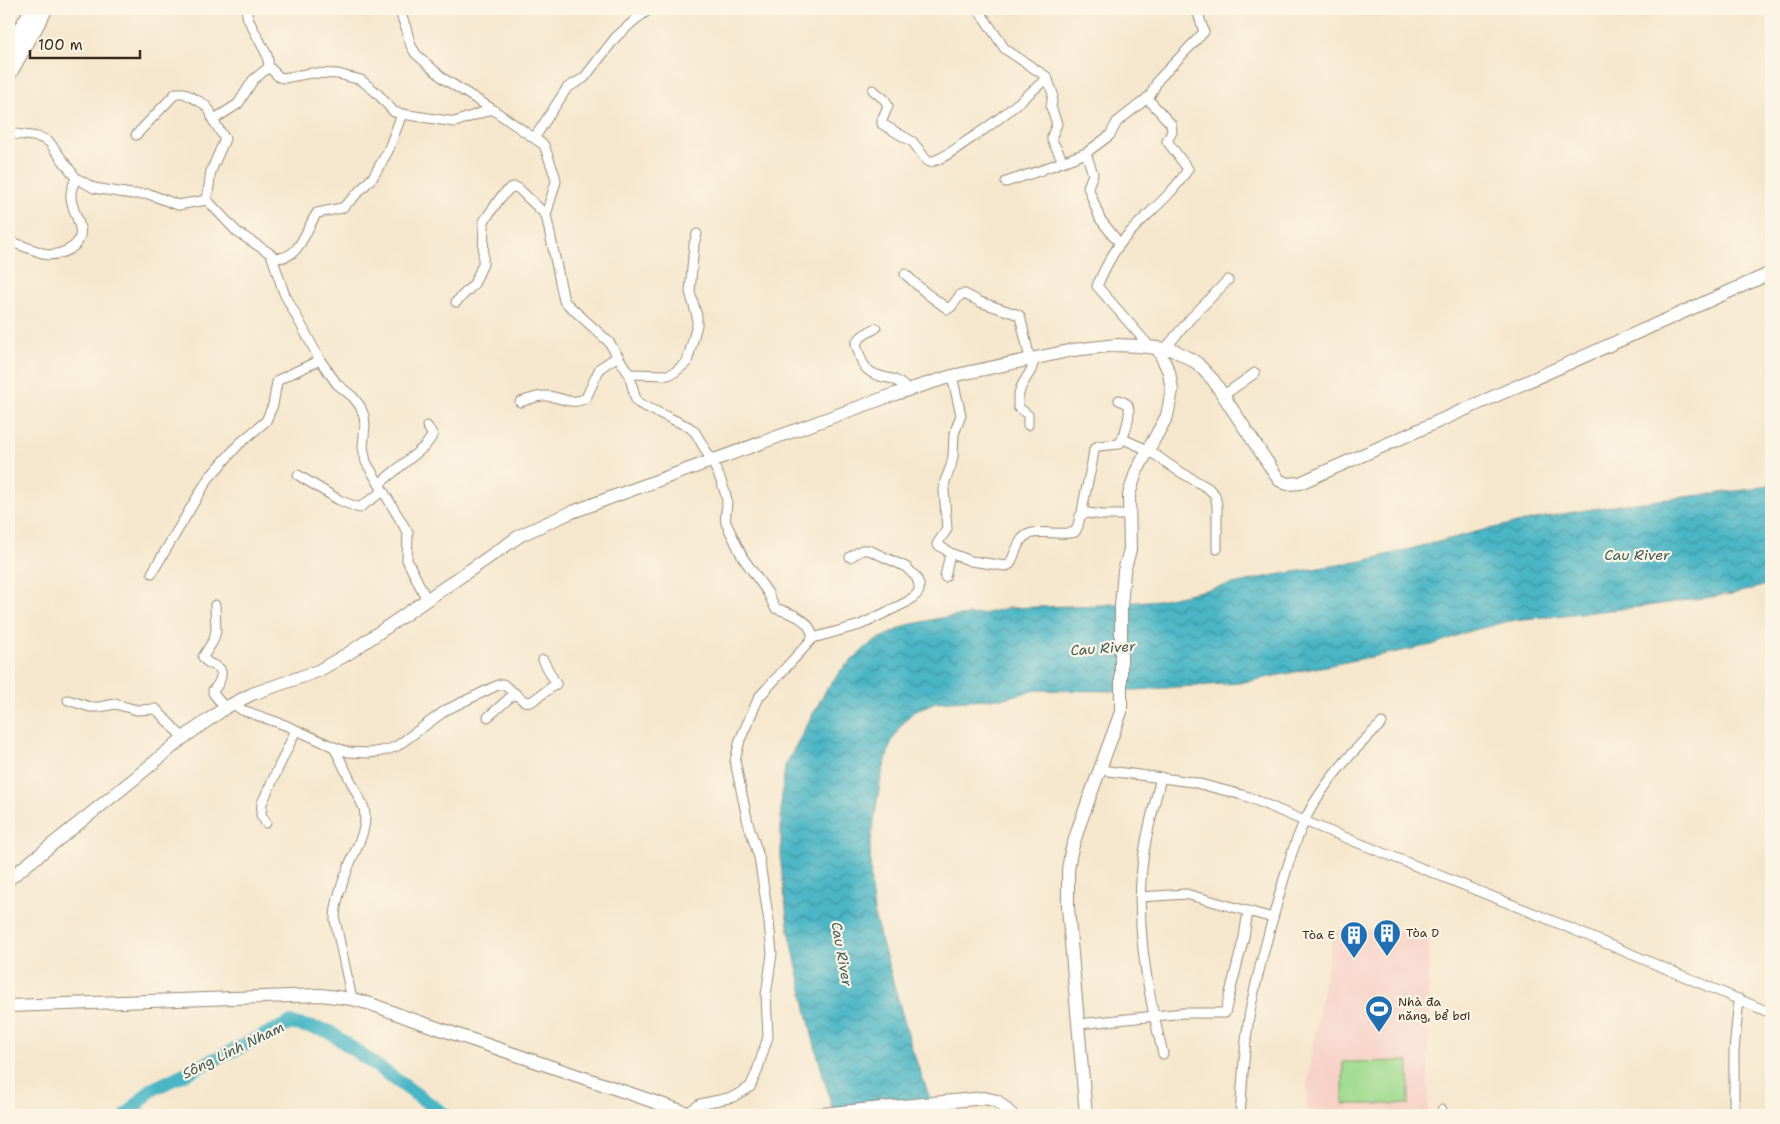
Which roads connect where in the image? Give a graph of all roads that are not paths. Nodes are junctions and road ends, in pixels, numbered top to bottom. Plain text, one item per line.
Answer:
1 (33, 9) edge
2 (46, 9) edge
3 (246, 9) edge
4 (398, 9) edge
5 (650, 9) edge
6 (978, 9) edge
7 (1198, 9) edge
8 (9, 50) edge
9 (269, 67) junction
10 (9, 73) edge
11 (1047, 78) junction
12 (873, 90) dead end
13 (1147, 98) junction
14 (492, 109) junction
15 (402, 114) junction
16 (213, 120) junction
17 (9, 132) edge
18 (136, 135) dead end
19 (535, 137) junction
20 (1086, 153) junction
21 (1063, 162) junction
22 (76, 178) junction
23 (1006, 182) dead end
24 (206, 200) junction
25 (546, 215) junction
26 (697, 234) dead end
27 (9, 241) edge
28 (1120, 244) junction
29 (273, 257) junction
30 (1771, 273) edge
31 (904, 274) dead end
32 (1228, 280) dead end
33 (456, 302) dead end
34 (876, 328) dead end
35 (1158, 349) junction
36 (618, 356) junction
37 (1032, 359) junction
38 (320, 360) junction
39 (1255, 373) dead end
40 (629, 374) junction
41 (952, 376) junction
42 (907, 390) junction
43 (1224, 395) junction
44 (1119, 400) dead end
45 (520, 402) dead end
46 (1028, 425) dead end
47 (427, 426) dead end
48 (1123, 439) junction
49 (1148, 450) junction
50 (711, 461) junction
51 (298, 475) dead end
52 (381, 488) junction
53 (1082, 514) junction
54 (1130, 516) junction
55 (1217, 549) dead end
56 (950, 553) junction
57 (850, 557) dead end
58 (152, 573) dead end
59 (945, 577) dead end
60 (427, 600) junction
61 (215, 605) dead end
62 (813, 638) junction
63 (543, 660) dead end
64 (515, 693) junction
65 (68, 700) dead end
66 (229, 706) junction
67 (488, 717) dead end
68 (1382, 723) dead end
69 (296, 730) junction
70 (183, 738) junction
71 (334, 747) junction
72 (1101, 770) junction
73 (1161, 778) junction
74 (1304, 821) junction
75 (266, 824) dead end
76 (9, 879) edge
77 (1140, 897) junction
78 (1248, 911) junction
79 (1273, 918) junction
80 (352, 999) junction
81 (1739, 999) junction
82 (9, 1006) edge
83 (1771, 1013) edge
84 (1154, 1017) junction
85 (1079, 1024) junction
86 (1162, 1054) dead end
87 (690, 1114) edge
88 (811, 1115) edge
89 (1012, 1115) edge
90 (1086, 1115) edge
91 (1240, 1115) edge
92 (1734, 1115) edge

1 - 8 highway
2 - 10 highway
3 - 9 street
4 - 14 street
5 - 19 street
6 - 11 street
7 - 13 street
9 - 15 street
9 - 16 street
11 - 12 street
11 - 21 street
13 - 20 street
13 - 28 street
14 - 15 street
14 - 19 street
15 - 29 street
16 - 18 street
16 - 24 street
17 - 22 street
19 - 25 street
20 - 21 street
20 - 28 street
21 - 23 street
22 - 24 street
22 - 27 street
24 - 29 street
25 - 33 street
25 - 36 street
26 - 40 street
28 - 35 street
29 - 38 street
30 - 43 street
31 - 37 street
32 - 35 street
34 - 42 street
35 - 37 street
35 - 43 street
35 - 49 street
36 - 40 street
36 - 45 street
37 - 41 street
37 - 46 street
38 - 52 street
38 - 58 street
39 - 43 street
40 - 50 street
41 - 42 street
41 - 56 street
42 - 50 street
44 - 48 street
47 - 52 street
48 - 49 street
48 - 53 street
49 - 54 street
49 - 55 street
50 - 60 street
50 - 62 street
51 - 52 street
52 - 60 street
53 - 54 street
53 - 56 street
54 - 72 street
56 - 59 street
57 - 62 street
60 - 66 street
61 - 66 street
62 - 87 street
63 - 64 street
64 - 67 street
64 - 71 street
65 - 70 street
66 - 69 street
66 - 70 street
68 - 74 street
69 - 71 street
69 - 75 street
70 - 76 street
71 - 80 street
72 - 73 street
72 - 85 street
73 - 74 street
73 - 77 street
74 - 79 street
74 - 81 street
77 - 78 street
77 - 84 street
78 - 79 street
78 - 84 street
79 - 91 street
80 - 82 street
80 - 87 street
81 - 83 street
81 - 92 street
84 - 85 street
84 - 86 street
85 - 90 street
88 - 89 street

